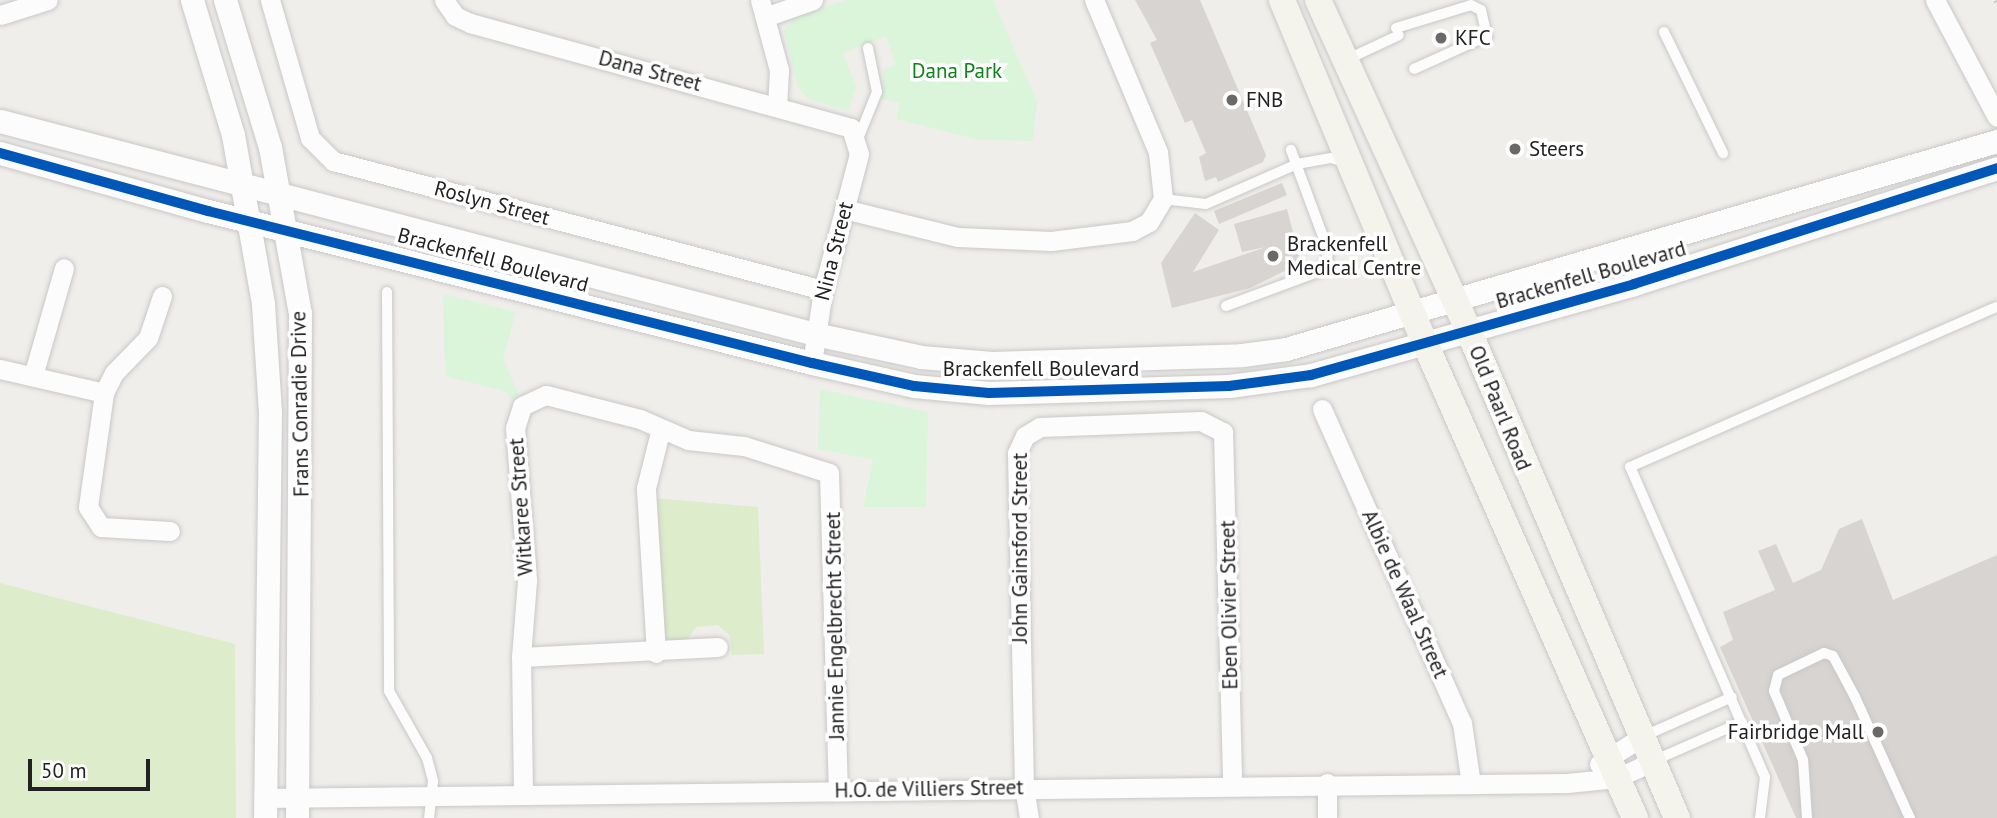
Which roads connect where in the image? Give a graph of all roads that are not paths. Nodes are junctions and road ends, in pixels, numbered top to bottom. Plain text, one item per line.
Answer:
1 (48, 0) edge
2 (192, 0) edge
3 (225, 0) edge
4 (270, 0) edge
5 (444, 0) edge
6 (813, 0) edge
7 (1094, 0) edge
8 (1282, 0) edge
9 (1318, 0) edge
10 (1935, 0) edge
11 (763, 8) edge
12 (0, 15) edge
13 (1664, 32) dead end
14 (868, 48) dead end
15 (1348, 59) junction
16 (1414, 69) dead end
17 (777, 105) junction
18 (1997, 117) edge
19 (0, 121) edge
20 (858, 139) junction
21 (1995, 141) edge
22 (1291, 150) dead end
23 (0, 153) edge
24 (1723, 153) dead end
25 (1297, 164) junction
26 (1351, 164) junction
27 (1997, 168) edge
28 (242, 184) junction
29 (280, 194) junction
30 (1163, 199) junction
31 (844, 209) junction
32 (249, 220) junction
33 (287, 228) junction
34 (64, 268) dead end
35 (823, 290) junction
36 (387, 292) dead end
37 (162, 296) dead end
38 (1454, 298) junction
39 (1226, 306) dead end
40 (1997, 307) edge
41 (1411, 310) junction
42 (1468, 329) junction
43 (815, 334) junction
44 (1424, 341) junction
45 (812, 363) junction
46 (0, 369) edge
47 (33, 376) junction
48 (104, 393) junction
49 (1322, 409) dead end
50 (1219, 427) joint
51 (660, 432) junction
52 (820, 466) joint
53 (170, 531) dead end
54 (718, 647) dead end
55 (656, 653) junction
56 (521, 657) junction
57 (1732, 697) junction
58 (1742, 722) junction
59 (1640, 738) junction
60 (1651, 762) junction
61 (1606, 770) junction
62 (1327, 783) junction
63 (1471, 784) junction
64 (1232, 785) junction
65 (1024, 788) junction
66 (838, 790) junction
67 (523, 795) junction
68 (432, 797) junction
69 (265, 808) edge
70 (297, 808) edge
71 (1906, 817) edge
72 (429, 818) edge
73 (1029, 818) edge
74 (1327, 818) edge
75 (1636, 818) edge
76 (1677, 818) edge
77 (1760, 818) edge
78 (1807, 818) edge

1 - 12 street
2 - 28 street, Frans Conradie Drive
3 - 29 street, Frans Conradie Drive
4 - 35 street, Roslyn Street
5 - 17 street, Dana Street
6 - 11 street
7 - 30 street
8 - 26 main road, Old Paarl Road
9 - 15 main road, Old Paarl Road
10 - 18 street
11 - 17 street
13 - 24 lane
14 - 20 lane
15 - 16 lane
15 - 38 main road, Old Paarl Road
17 - 20 street, Dana Street
19 - 28 street, Brackenfell Boulevard
20 - 31 street, Nina Street
21 - 38 street, Brackenfell Boulevard
22 - 25 lane
23 - 32 street, Brackenfell Boulevard
25 - 26 lane
25 - 30 lane
25 - 39 lane
26 - 41 main road, Old Paarl Road
27 - 42 street, Brackenfell Boulevard
28 - 29 street, Brackenfell Boulevard
28 - 32 street, Frans Conradie Drive
29 - 33 street, Frans Conradie Drive
29 - 43 street, Brackenfell Boulevard
30 - 31 street
31 - 35 street, Nina Street
32 - 33 street, Brackenfell Boulevard
32 - 69 street, Frans Conradie Drive
33 - 45 street, Brackenfell Boulevard
33 - 70 street, Frans Conradie Drive
34 - 47 street
35 - 43 street, Nina Street
36 - 68 lane
37 - 48 street
38 - 41 street, Brackenfell Boulevard
38 - 42 main road, Old Paarl Road
40 - 57 lane
41 - 43 street, Brackenfell Boulevard
41 - 44 main road, Old Paarl Road
42 - 44 street, Brackenfell Boulevard
42 - 59 main road, Old Paarl Road
43 - 45 street, Nina Street
44 - 45 street, Brackenfell Boulevard
44 - 61 main road, Old Paarl Road
46 - 47 street
47 - 48 street
48 - 53 street
49 - 63 street, Albie de Waal Street
50 - 64 street, Eben Olivier Street
50 - 65 street, John Gainsford Street
51 - 52 street, Witkaree Street
51 - 55 street
51 - 56 street, Witkaree Street
52 - 66 street, Jannie Engelbrecht Street
54 - 55 street
55 - 56 street
56 - 67 street, Witkaree Street
57 - 58 lane
57 - 59 lane
58 - 60 lane
58 - 77 lane
59 - 60 main road, Old Paarl Road
59 - 61 street
60 - 61 street
60 - 76 main road, Old Paarl Road
61 - 63 street, H.O. de Villiers Street
61 - 75 main road, Old Paarl Road
62 - 63 street, H.O. de Villiers Street
62 - 64 street, H.O. de Villiers Street
62 - 74 street
64 - 65 street, H.O. de Villiers Street
65 - 66 street, H.O. de Villiers Street
65 - 73 street, John Gainsford Street
66 - 67 street, H.O. de Villiers Street
67 - 68 street, H.O. de Villiers Street
68 - 70 street, H.O. de Villiers Street
68 - 72 lane
69 - 70 street, H.O. de Villiers Street
71 - 78 lane

